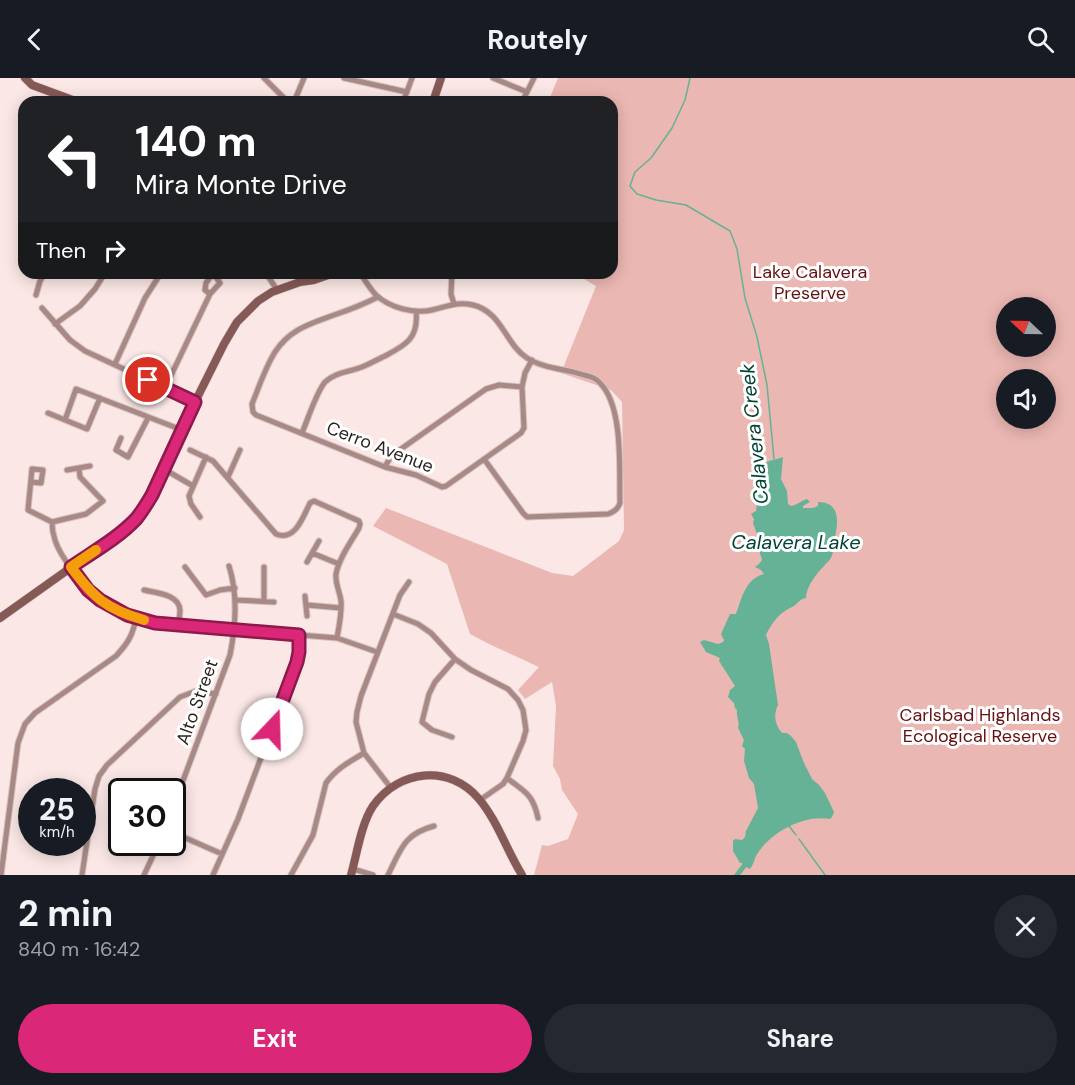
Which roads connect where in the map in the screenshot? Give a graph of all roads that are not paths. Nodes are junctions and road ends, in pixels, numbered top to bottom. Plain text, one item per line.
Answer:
1 (25, 78) edge
2 (264, 78) edge
3 (304, 78) edge
4 (344, 78) edge
5 (412, 78) edge
6 (441, 78) edge
7 (493, 78) edge
8 (534, 78) edge
9 (407, 92) junction
10 (527, 92) junction
11 (62, 96) edge
12 (282, 96) edge
13 (296, 96) edge
14 (405, 96) edge
15 (435, 96) edge
16 (525, 96) edge
17 (41, 279) edge
18 (101, 279) edge
19 (157, 279) edge
20 (270, 279) edge
21 (314, 279) edge
22 (364, 279) edge
23 (451, 279) edge
24 (277, 290) junction
25 (210, 294) dead end
26 (36, 295) dead end
27 (378, 297) junction
28 (454, 304) junction
29 (42, 308) dead end
30 (417, 311) junction
31 (56, 324) junction
32 (532, 360) junction
33 (115, 364) junction
34 (522, 387) junction
35 (165, 388) junction
36 (100, 398) junction
37 (195, 402) junction
38 (48, 413) dead end
39 (148, 418) junction
40 (64, 420) junction
41 (182, 430) junction
42 (302, 433) junction
43 (121, 438) dead end
44 (190, 450) dead end
45 (240, 450) dead end
46 (206, 457) junction
47 (484, 459) junction
48 (90, 466) dead end
49 (385, 467) junction
50 (79, 468) junction
51 (164, 469) junction
52 (67, 470) dead end
53 (228, 477) junction
54 (31, 482) dead end
55 (193, 486) junction
56 (200, 517) dead end
57 (52, 522) junction
58 (320, 541) dead end
59 (312, 553) junction
60 (307, 562) dead end
61 (339, 564) junction
62 (229, 566) dead end
63 (71, 567) junction
64 (185, 567) dead end
65 (264, 567) dead end
66 (409, 582) dead end
67 (235, 588) junction
68 (144, 590) dead end
69 (305, 596) dead end
70 (235, 600) junction
71 (264, 601) junction
72 (274, 602) dead end
73 (307, 606) junction
74 (341, 608) junction
75 (393, 614) junction
76 (307, 616) dead end
77 (0, 618) edge
78 (136, 618) junction
79 (178, 625) junction
80 (234, 630) junction
81 (299, 635) junction
82 (337, 638) junction
83 (377, 652) junction
84 (455, 659) junction
85 (216, 694) junction
86 (452, 737) dead end
87 (364, 753) junction
88 (184, 778) edge
89 (507, 778) junction
90 (391, 788) junction
91 (480, 800) junction
92 (538, 818) dead end
93 (434, 825) dead end
94 (186, 838) edge
95 (222, 854) junction
96 (153, 856) edge
97 (352, 872) edge
98 (1, 875) edge
99 (82, 875) edge
100 (144, 875) edge
101 (213, 875) edge
102 (291, 875) edge
103 (373, 875) edge
104 (388, 875) edge
105 (522, 875) edge

1 - 11 main road
2 - 12 street
3 - 13 street
4 - 9 street
5 - 9 street
6 - 15 main road
7 - 10 street
8 - 10 street
9 - 14 street
10 - 16 street
17 - 26 street
18 - 31 street
19 - 33 street
20 - 24 street
21 - 24 main road
22 - 27 street
23 - 28 street
24 - 37 main road
25 - 35 street
27 - 30 street
27 - 42 street, Cerro Avenue
28 - 30 street
28 - 32 street
29 - 31 street
30 - 42 street
31 - 33 street
32 - 34 street, Cerro Avenue
32 - 47 street
33 - 35 street
34 - 47 street, Cerro Avenue
34 - 49 street
35 - 37 street
36 - 39 street
36 - 40 street
36 - 40 street
37 - 41 main road
38 - 40 street
39 - 41 street
39 - 43 street
41 - 51 main road
42 - 49 street, Cerro Avenue
44 - 46 street
45 - 53 street
46 - 53 street
46 - 55 street
47 - 49 street, Cerro Avenue
48 - 50 street
50 - 52 street
50 - 57 street
51 - 55 street
51 - 63 main road
53 - 61 street
54 - 57 street
55 - 56 street
57 - 63 street
58 - 59 street
59 - 60 street
59 - 61 street
61 - 74 street
62 - 67 street, Alto Street
63 - 77 main road
63 - 78 street
64 - 67 street
65 - 71 street
66 - 75 street
67 - 70 street, Alto Street
68 - 79 street
69 - 73 street
70 - 71 street
70 - 80 street, Alto Street
71 - 72 street
73 - 74 street
73 - 76 street
74 - 82 street
75 - 83 street
75 - 84 street
78 - 79 street
78 - 98 street
79 - 80 street
80 - 81 street
80 - 85 street, Alto Street
81 - 82 street
81 - 95 street
82 - 83 street
83 - 87 street
84 - 86 street
84 - 89 street
85 - 88 street, Alto Street
85 - 99 street
87 - 90 street
87 - 102 street
89 - 91 street
89 - 92 street
90 - 91 main road
90 - 97 main road
91 - 105 main road
93 - 104 street
94 - 95 street
95 - 101 street
96 - 100 street
97 - 103 street

